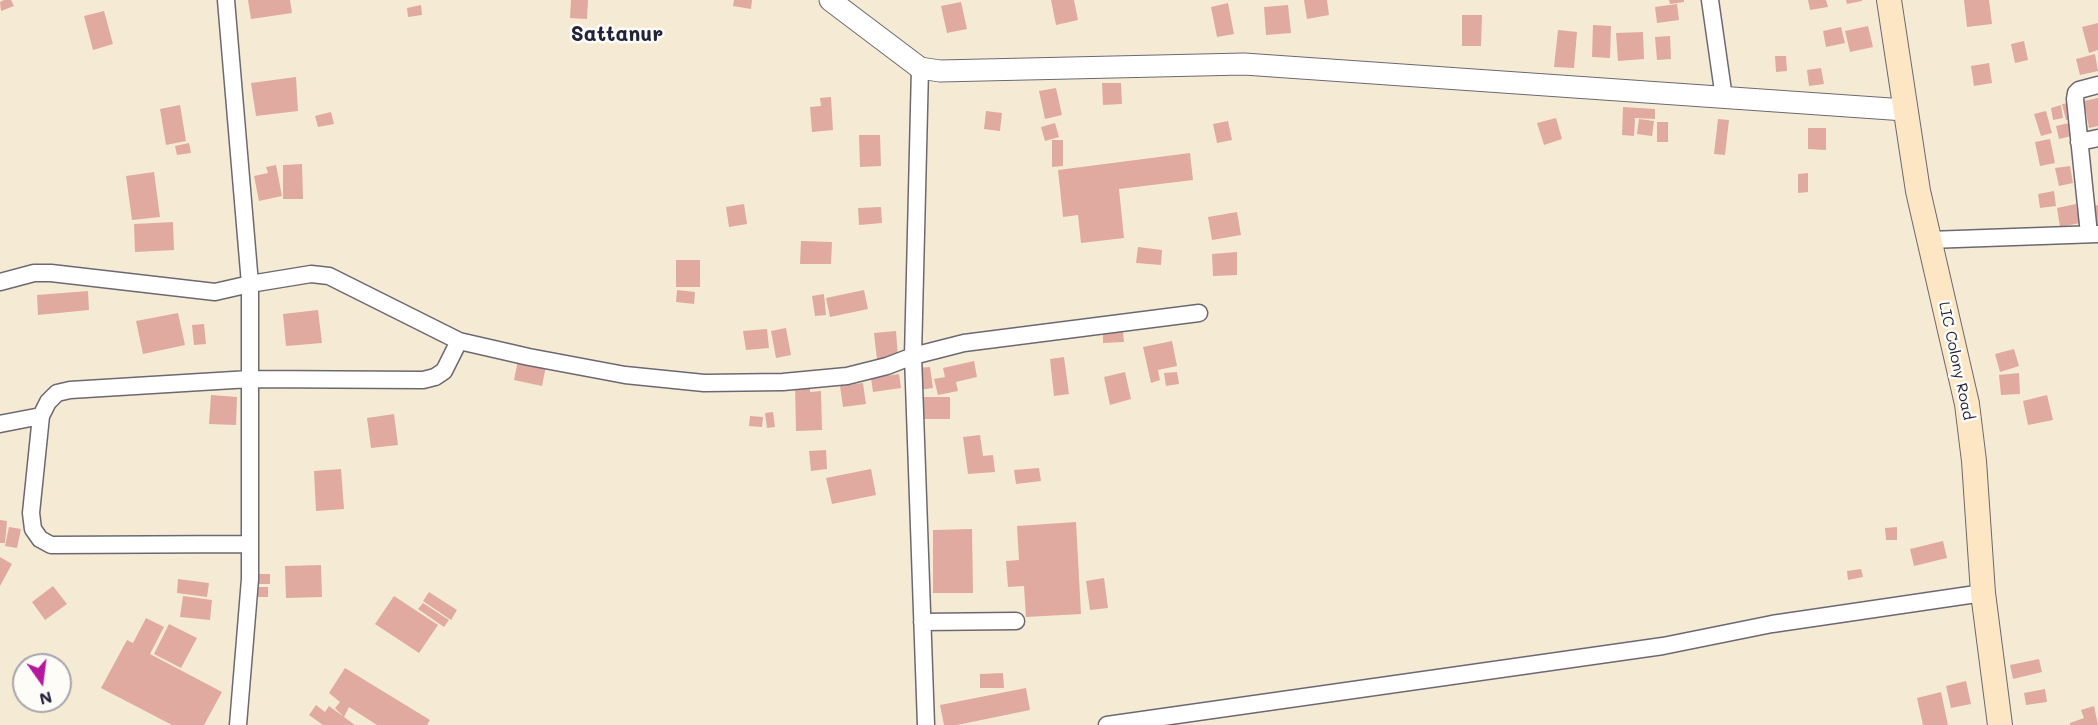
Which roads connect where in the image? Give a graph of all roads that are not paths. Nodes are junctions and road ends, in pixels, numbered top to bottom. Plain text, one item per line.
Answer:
1 (226, 0) edge
2 (830, 0) edge
3 (1710, 0) edge
4 (1889, 0) edge
5 (920, 68) junction
6 (2098, 85) edge
7 (1724, 98) junction
8 (1905, 110) junction
9 (2098, 138) edge
10 (2079, 142) junction
11 (2091, 180) edge
12 (2093, 234) edge
13 (1929, 240) junction
14 (0, 282) edge
15 (250, 284) junction
16 (1199, 313) dead end
17 (459, 341) junction
18 (913, 356) junction
19 (250, 379) junction
20 (41, 416) junction
21 (0, 424) edge
22 (250, 544) junction
23 (1983, 592) junction
24 (1016, 621) dead end
25 (922, 622) junction
26 (238, 725) edge
27 (926, 725) edge
28 (1107, 725) edge
29 (2000, 725) edge

1 - 15 street
2 - 5 street
3 - 7 street
4 - 8 main road, LIC Colony Road
5 - 7 street
5 - 18 street
6 - 10 street
7 - 8 street
8 - 13 main road, LIC Colony Road
9 - 10 street
10 - 11 street
11 - 12 street
12 - 13 street
13 - 23 main road, LIC Colony Road
14 - 15 street
15 - 17 street
15 - 19 street
16 - 18 street
17 - 18 street
17 - 19 street
18 - 25 street
19 - 20 street
19 - 22 street
20 - 21 street
20 - 22 street
22 - 26 street
23 - 28 street
23 - 29 main road, LIC Colony Road
24 - 25 street
25 - 27 street

